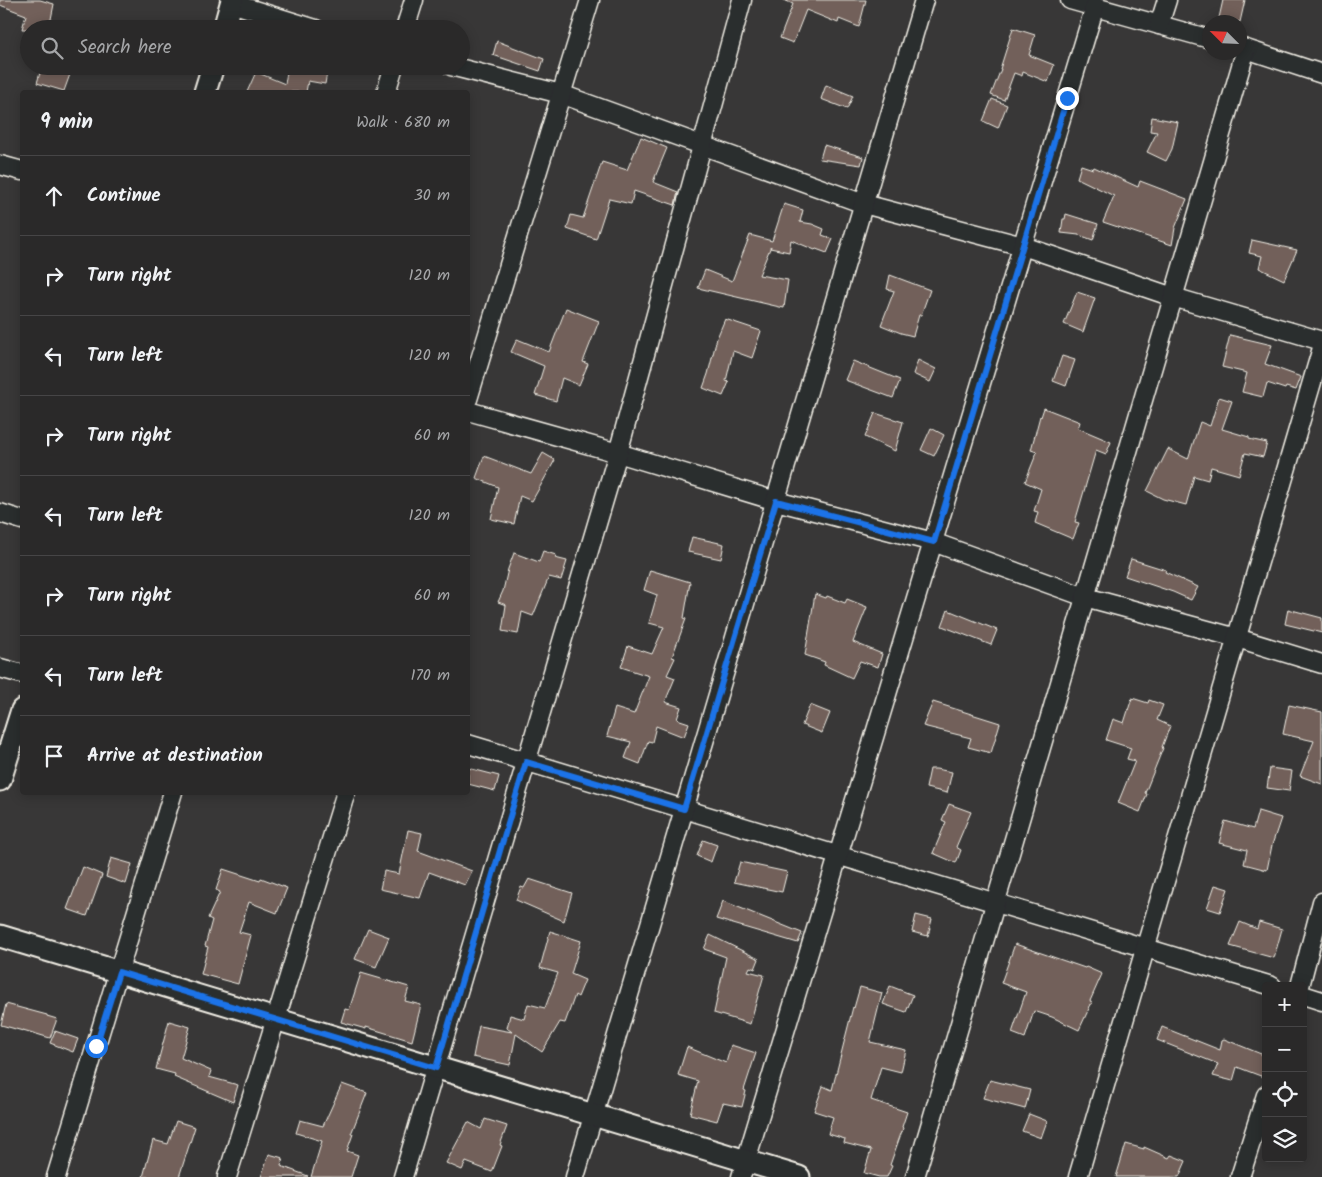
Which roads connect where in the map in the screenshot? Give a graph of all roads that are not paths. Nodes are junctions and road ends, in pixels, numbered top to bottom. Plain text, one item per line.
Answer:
1 (414, 0) edge
2 (590, 0) edge
3 (742, 0) edge
4 (924, 0) edge
5 (1070, 0) edge
6 (1167, 0) edge
7 (232, 2) edge
8 (1095, 6) junction
9 (227, 20) edge
10 (288, 20) edge
11 (408, 20) edge
12 (1159, 24) junction
13 (1202, 37) edge
14 (1247, 50) edge
15 (1239, 60) edge
16 (470, 71) edge
17 (1322, 74) edge
18 (210, 75) edge
19 (391, 75) edge
20 (206, 90) edge
21 (387, 90) edge
22 (561, 94) junction
23 (702, 145) junction
24 (0, 165) edge
25 (20, 170) edge
26 (864, 204) junction
27 (1023, 246) junction
28 (1173, 297) junction
29 (1322, 341) edge
30 (1322, 348) edge
31 (470, 392) edge
32 (470, 412) edge
33 (618, 453) junction
34 (776, 501) junction
35 (0, 513) edge
36 (20, 519) edge
37 (934, 542) junction
38 (1085, 597) junction
39 (1237, 638) junction
40 (1322, 664) edge
41 (0, 668) edge
42 (20, 673) edge
43 (20, 716) edge
44 (470, 745) edge
45 (526, 762) junction
46 (0, 780) edge
47 (172, 795) edge
48 (345, 795) edge
49 (684, 809) junction
50 (838, 856) junction
51 (1322, 902) edge
52 (995, 903) junction
53 (0, 936) edge
54 (1146, 948) junction
55 (119, 972) junction
56 (1301, 982) edge
57 (1262, 983) edge
58 (1307, 996) edge
59 (1322, 1001) edge
60 (276, 1020) junction
61 (436, 1068) junction
62 (1262, 1108) edge
63 (594, 1115) junction
64 (744, 1169) edge
65 (56, 1177) edge
66 (227, 1177) edge
67 (403, 1177) edge
68 (575, 1177) edge
69 (799, 1177) edge
70 (915, 1177) edge
71 (1078, 1177) edge
72 (1240, 1177) edge

1 - 11 street
2 - 22 street
3 - 23 street
4 - 26 street
5 - 8 street
6 - 12 street
7 - 9 street
7 - 10 street
8 - 12 street
8 - 27 street
12 - 13 street
14 - 17 street
15 - 28 street
16 - 22 street
18 - 20 street
19 - 21 street
22 - 23 street
22 - 31 street
23 - 26 street
23 - 33 street
24 - 25 street
26 - 27 street
26 - 34 street
27 - 28 street
27 - 37 street
28 - 29 street
28 - 38 street
30 - 39 street
32 - 33 street
33 - 34 street
33 - 45 street
34 - 37 street
34 - 49 street
35 - 36 street
37 - 38 street
37 - 50 street
38 - 39 street
38 - 52 street
39 - 40 street
39 - 54 street
41 - 42 street
43 - 46 street
44 - 45 street
45 - 49 street
45 - 61 street
47 - 55 street
48 - 60 street
49 - 50 street
49 - 63 street
50 - 52 street
50 - 64 street
51 - 56 street
52 - 54 street
52 - 70 street
53 - 55 street
54 - 57 street
54 - 71 street
55 - 60 street
55 - 65 street
58 - 59 street
60 - 61 street
60 - 66 street
61 - 63 street
61 - 67 street
62 - 72 street
63 - 64 street
63 - 68 street
64 - 69 street

